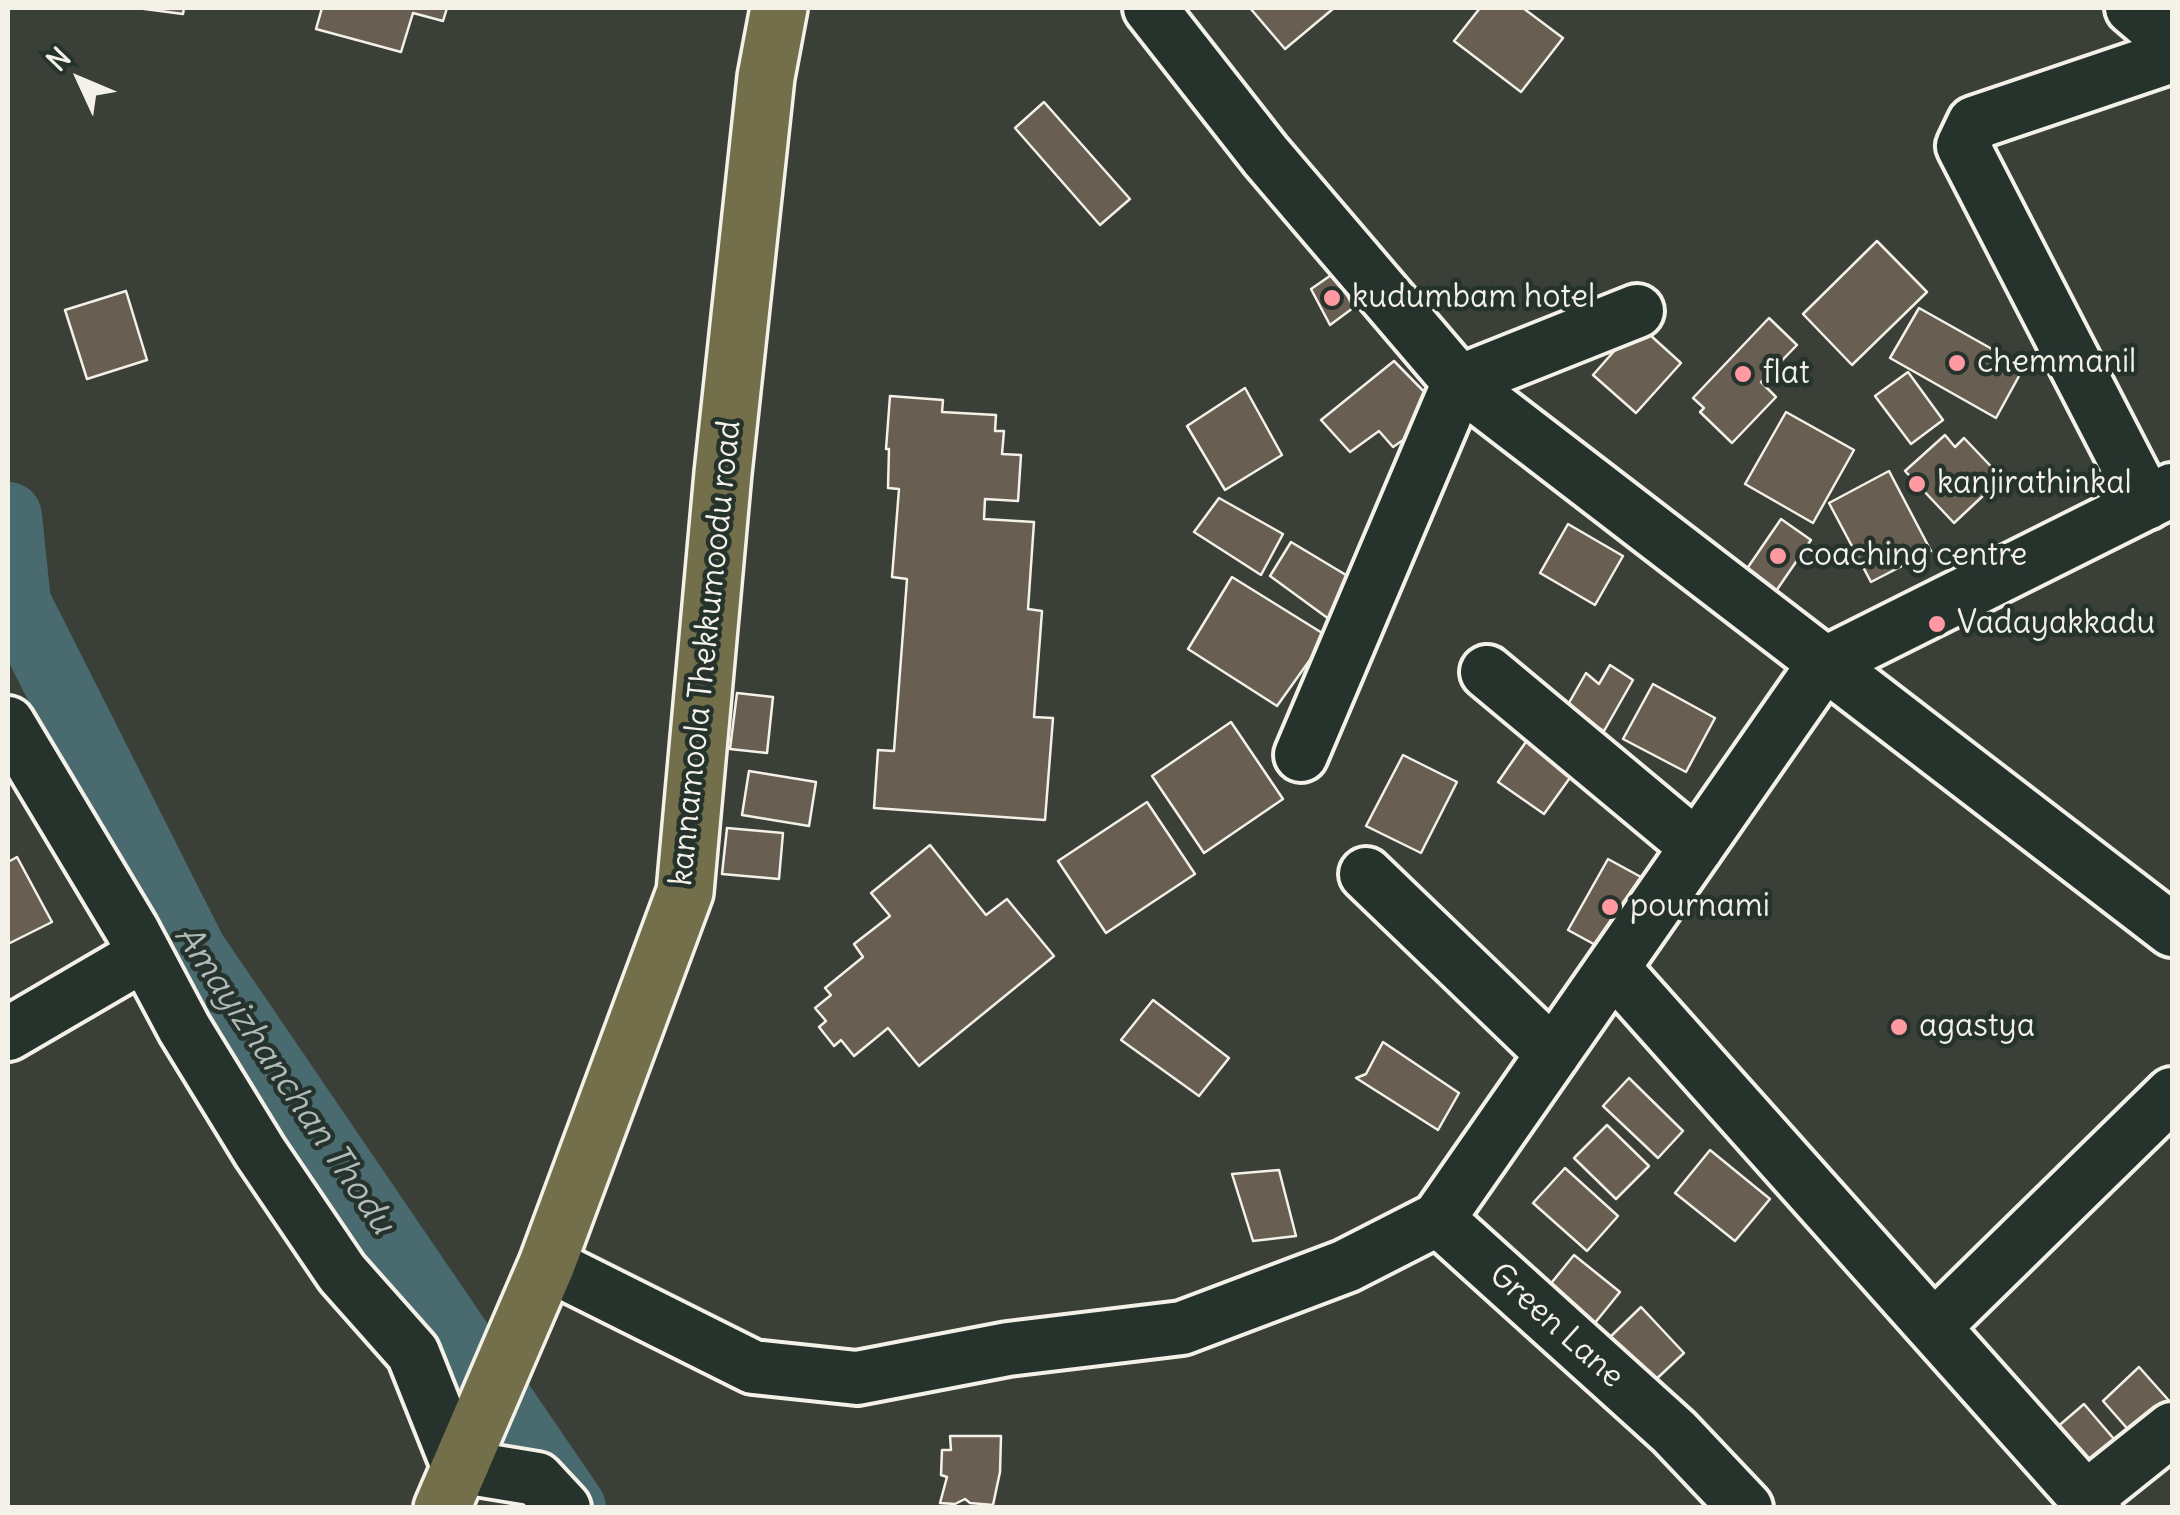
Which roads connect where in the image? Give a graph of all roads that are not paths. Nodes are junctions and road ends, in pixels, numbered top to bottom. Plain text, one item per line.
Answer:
1 (779, 8) edge
2 (1150, 8) edge
3 (2132, 8) edge
4 (2172, 42) edge
5 (2172, 56) edge
6 (1637, 311) dead end
7 (1459, 382) junction
8 (2160, 497) edge
9 (1824, 664) junction
10 (1487, 672) dead end
11 (8, 723) edge
12 (1301, 755) dead end
13 (1697, 847) junction
14 (1366, 874) dead end
15 (2172, 930) edge
16 (145, 954) junction
17 (1613, 968) junction
18 (8, 1034) edge
19 (1553, 1054) junction
20 (2172, 1094) edge
21 (1438, 1220) junction
22 (548, 1264) junction
23 (1936, 1326) junction
24 (2172, 1429) edge
25 (450, 1487) edge
26 (2091, 1502) edge
27 (564, 1508) edge
28 (1746, 1508) edge

1 - 22 main road, kannamoola Thekkumoodu road
2 - 7 street
3 - 4 street
5 - 8 street
6 - 7 street
7 - 9 street
7 - 12 street
8 - 9 street
9 - 13 street
9 - 15 street
10 - 13 street
11 - 16 street
13 - 17 street
14 - 19 street
16 - 18 street
16 - 25 street
17 - 19 street
17 - 23 street
19 - 21 street
20 - 23 street
21 - 22 street
21 - 28 street, Green Lane
22 - 25 main road, kannamoola Thekkumoodu road
23 - 26 street
24 - 26 street
25 - 27 street

